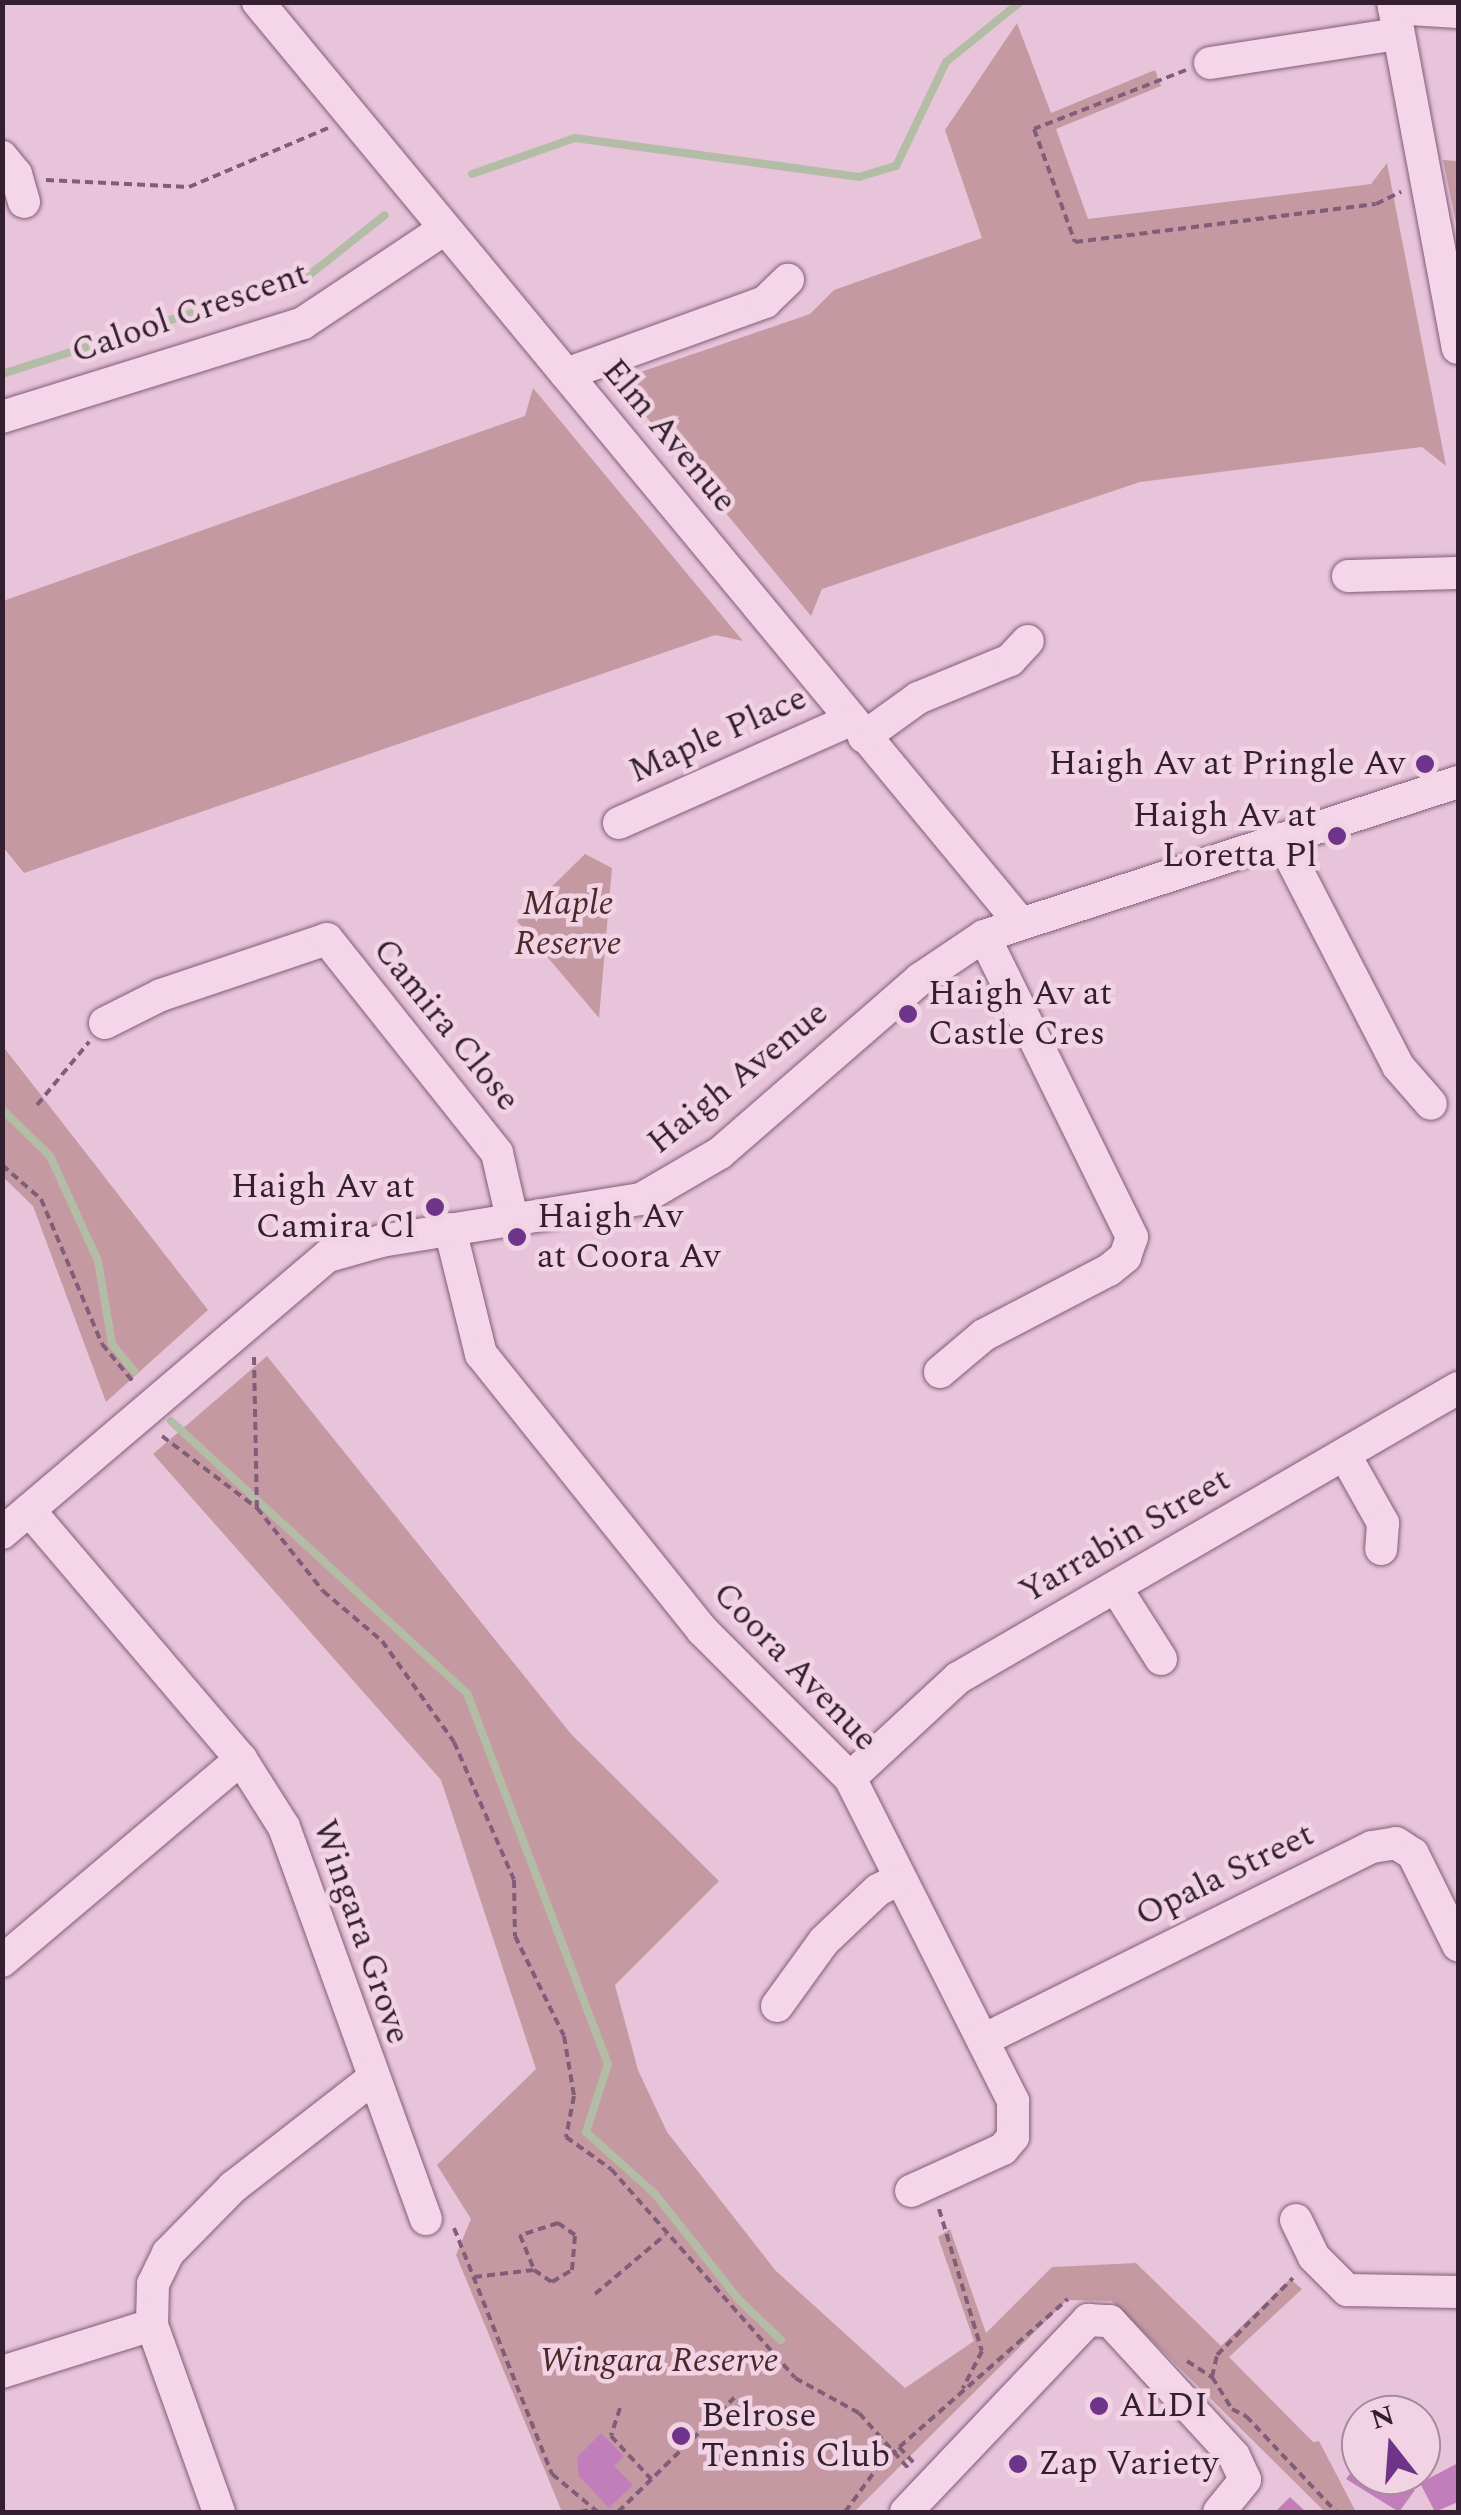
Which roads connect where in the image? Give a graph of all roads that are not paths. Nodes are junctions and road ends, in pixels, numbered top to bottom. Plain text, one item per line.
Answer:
1 (258, 2) edge
2 (1458, 12) edge
3 (1395, 15) edge
4 (1210, 63) road end
5 (442, 230) junction
6 (788, 280) dead end
7 (1458, 348) edge
8 (566, 374) junction
9 (2, 417) edge
10 (1458, 573) edge
11 (1348, 576) dead end
12 (1028, 640) dead end
13 (857, 729) junction
14 (1458, 782) edge
15 (619, 823) dead end
16 (1281, 838) junction
17 (1018, 920) junction
18 (984, 936) junction
19 (104, 1023) road end
20 (1431, 1104) dead end
21 (512, 1218) junction
22 (450, 1229) junction
23 (940, 1372) dead end
24 (1458, 1388) edge
25 (1346, 1458) junction
26 (29, 1510) junction
27 (2, 1534) edge
28 (1381, 1548) dead end
29 (1116, 1588) junction
30 (1161, 1659) dead end
31 (241, 1758) junction
32 (850, 1778) junction
33 (898, 1880) junction
34 (1458, 1945) edge
35 (2, 1961) edge
36 (777, 2006) dead end
37 (983, 2040) junction
38 (371, 2080) junction
39 (921, 2188) road end
40 (426, 2219) road end
41 (1296, 2220) dead end
42 (1458, 2292) edge
43 (152, 2324) junction
44 (2, 2372) edge
45 (917, 2489) edge
46 (219, 2512) edge
47 (1219, 2512) edge

1 - 5 street, Elm Avenue
2 - 3 street
3 - 4 street
3 - 7 street
5 - 8 street, Elm Avenue
5 - 9 street, Calool Crescent
6 - 8 street
8 - 13 street, Elm Avenue
10 - 11 street
12 - 13 street, Maple Place
13 - 15 street, Maple Place
13 - 17 street, Elm Avenue
14 - 16 street, Haigh Avenue
16 - 17 street, Haigh Avenue
16 - 20 street
17 - 18 street, Haigh Avenue
18 - 21 street, Haigh Avenue
18 - 23 street
19 - 21 street, Camira Close
21 - 22 street, Haigh Avenue
22 - 26 street, Haigh Avenue
22 - 32 street, Coora Avenue
24 - 25 street, Yarrabin Street
25 - 28 street
25 - 29 street, Yarrabin Street
26 - 27 street, Haigh Avenue
26 - 31 street, Wingara Grove
29 - 30 street
29 - 32 street, Yarrabin Street
31 - 35 street
31 - 38 street, Wingara Grove
32 - 33 street, Coora Avenue
33 - 36 street
33 - 37 street, Coora Avenue
34 - 37 street, Opala Street
37 - 39 street, Coora Avenue
38 - 40 street, Wingara Grove
38 - 43 street
41 - 42 street
43 - 44 street
43 - 46 street
45 - 47 street

